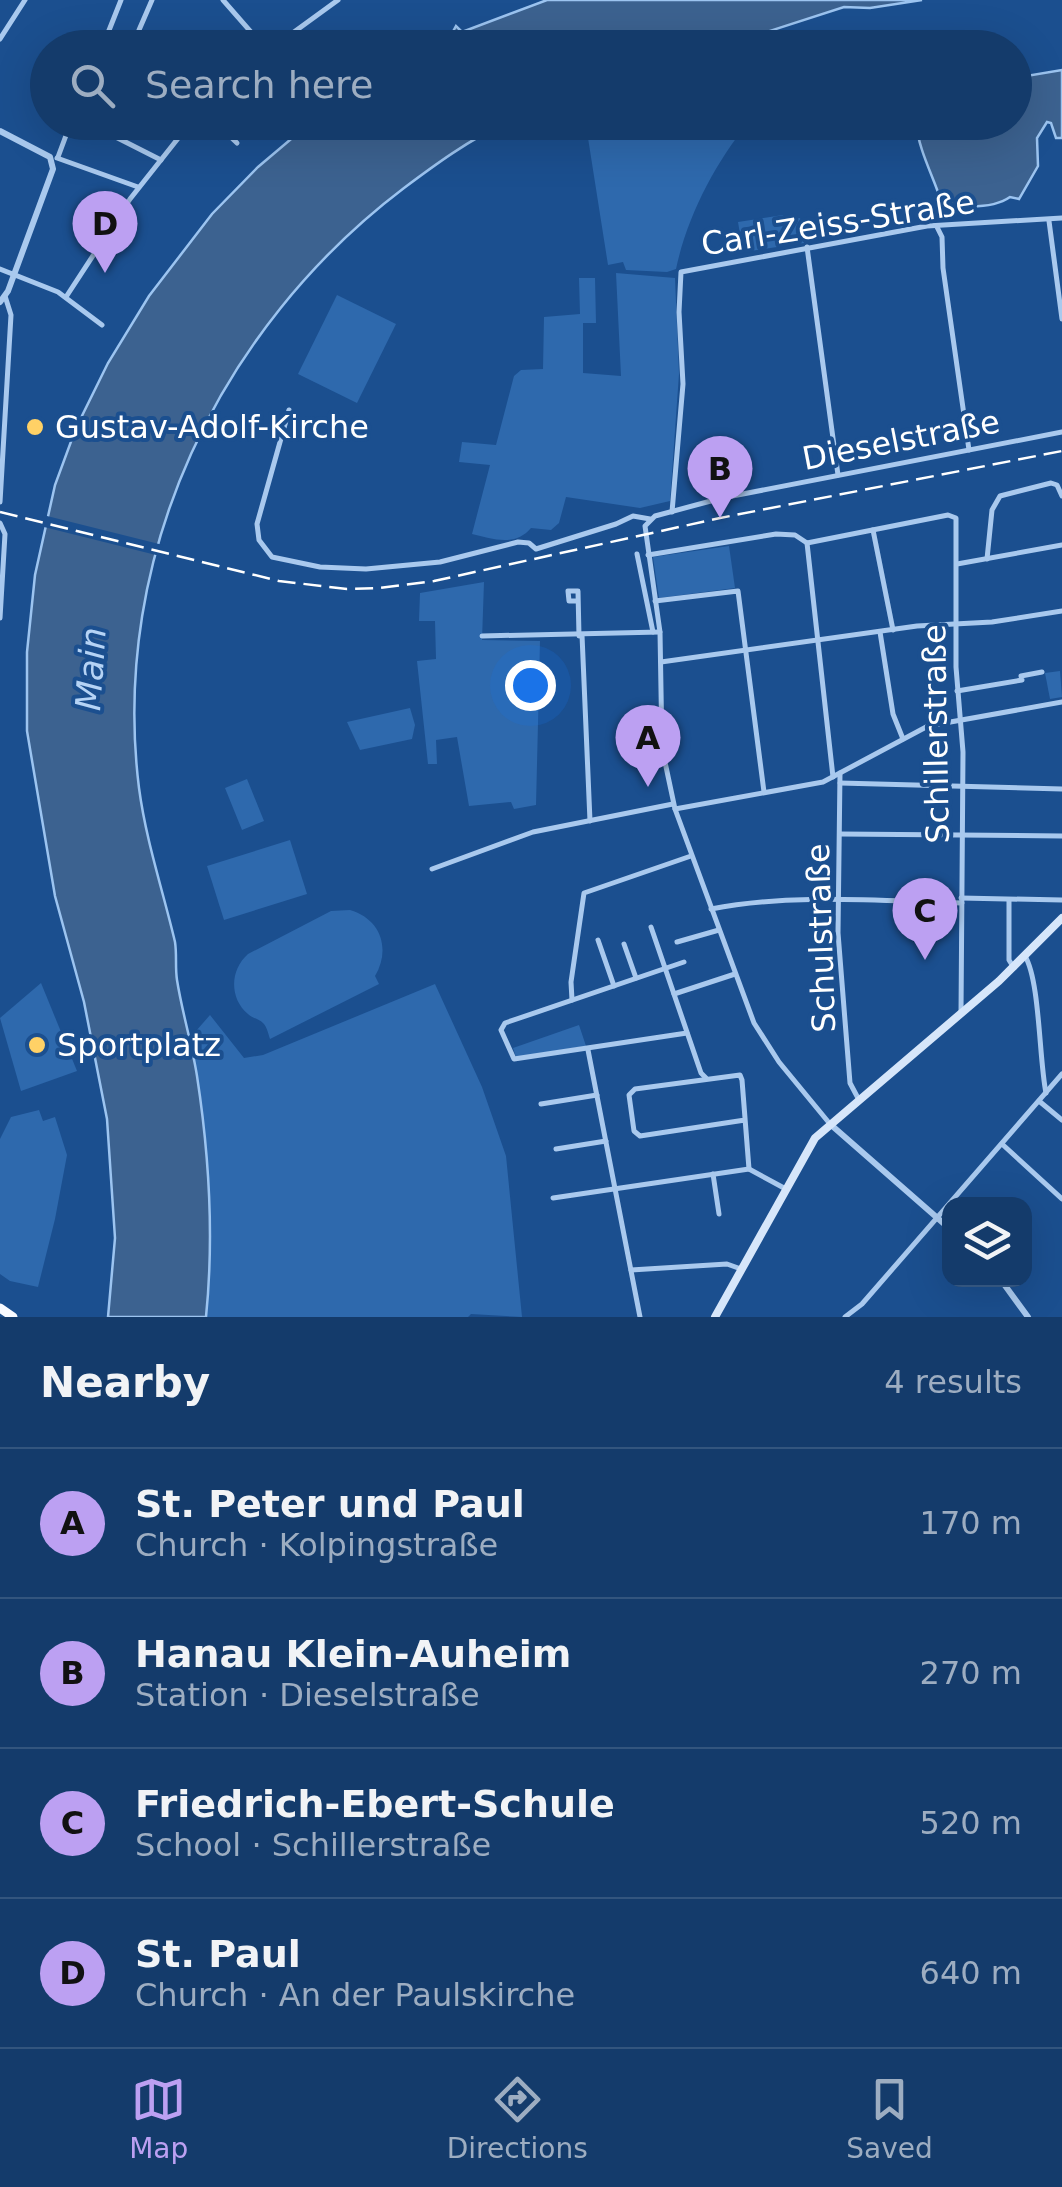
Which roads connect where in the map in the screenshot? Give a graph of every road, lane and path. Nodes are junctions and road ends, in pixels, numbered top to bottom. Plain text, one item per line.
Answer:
1 (25, 0) edge
2 (120, 0) edge
3 (152, 0) edge
4 (223, 0) edge
5 (338, 0) edge
6 (109, 30) edge
7 (139, 30) edge
8 (251, 30) edge
9 (294, 30) edge
10 (0, 39) edge
11 (0, 130) edge
12 (63, 140) edge
13 (122, 140) edge
14 (177, 140) edge
15 (234, 140) edge
16 (237, 143) dead end
17 (55, 160) junction
18 (161, 160) junction
19 (138, 187) junction
20 (1062, 218) edge
21 (1049, 221) junction
22 (934, 226) junction
23 (807, 247) junction
24 (0, 269) edge
25 (14, 274) junction
26 (66, 296) junction
27 (2, 299) edge
28 (1062, 319) edge
29 (102, 325) dead end
30 (289, 410) dead end
31 (7, 413) junction
32 (0, 422) edge
33 (1062, 432) edge
34 (968, 450) junction
35 (838, 475) junction
36 (1062, 496) edge
37 (1, 502) edge
38 (672, 512) junction
39 (650, 519) junction
40 (0, 523) edge
41 (873, 530) junction
42 (807, 543) junction
43 (1062, 545) edge
44 (637, 554) dead end
45 (648, 555) junction
46 (986, 559) junction
47 (956, 564) junction
48 (578, 601) dead end
49 (655, 602) junction
50 (1062, 611) edge
51 (0, 618) edge
52 (955, 624) junction
53 (893, 630) junction
54 (656, 632) junction
55 (880, 632) junction
56 (482, 636) dead end
57 (580, 636) junction
58 (820, 640) junction
59 (745, 650) junction
60 (661, 662) junction
61 (1042, 672) dead end
62 (957, 691) junction
63 (1062, 702) edge
64 (960, 719) junction
65 (903, 739) junction
66 (840, 773) junction
67 (833, 777) junction
68 (840, 783) junction
69 (963, 786) junction
70 (1062, 789) edge
71 (764, 793) junction
72 (674, 806) junction
73 (590, 821) junction
74 (962, 835) junction
75 (840, 836) junction
76 (1062, 836) edge
77 (691, 856) junction
78 (432, 869) dead end
79 (838, 900) junction
80 (1009, 900) junction
81 (1062, 900) edge
82 (962, 901) junction
83 (711, 909) junction
84 (1062, 918) edge
85 (651, 927) dead end
86 (719, 930) junction
87 (598, 940) dead end
88 (678, 942) dead end
89 (624, 944) dead end
90 (1025, 956) junction
91 (684, 962) dead end
92 (665, 968) junction
93 (1014, 968) junction
94 (735, 974) junction
95 (636, 978) junction
96 (614, 986) junction
97 (674, 994) junction
98 (572, 1000) junction
99 (961, 1013) junction
100 (688, 1034) junction
101 (588, 1049) junction
102 (1062, 1074) edge
103 (706, 1078) junction
104 (1046, 1093) junction
105 (597, 1095) junction
106 (859, 1100) junction
107 (1039, 1101) junction
108 (540, 1104) dead end
109 (745, 1120) junction
110 (1062, 1120) edge
111 (830, 1124) junction
112 (606, 1141) junction
113 (1001, 1143) junction
114 (556, 1149) dead end
115 (749, 1168) junction
116 (713, 1174) junction
117 (615, 1188) junction
118 (784, 1188) junction
119 (553, 1198) dead end
120 (1062, 1199) edge
121 (719, 1214) dead end
122 (937, 1218) junction
123 (942, 1222) edge
124 (741, 1269) junction
125 (631, 1270) junction
126 (1006, 1287) edge
127 (640, 1317) edge
128 (715, 1317) edge
129 (846, 1317) edge
130 (1028, 1317) edge

1 - 10 street
2 - 6 street
3 - 7 street
4 - 8 street
5 - 9 street
11 - 17 street
12 - 17 street
13 - 18 street
14 - 18 street
15 - 16 street
17 - 19 street
17 - 25 street
18 - 19 street
19 - 26 street
20 - 21 street, Carl-Zeiss-Straße
21 - 22 street, Carl-Zeiss-Straße
21 - 28 street
22 - 23 street, Carl-Zeiss-Straße
22 - 34 street
23 - 35 street
23 - 38 street, Carl-Zeiss-Straße
24 - 25 street
25 - 26 street
25 - 27 street
26 - 29 street
27 - 31 street
30 - 39 street, Dieselstraße
31 - 32 street
31 - 37 street
33 - 34 street, Dieselstraße
34 - 35 street, Dieselstraße
35 - 38 street, Dieselstraße
36 - 46 street
38 - 39 street, Dieselstraße
39 - 45 street
40 - 51 street
41 - 42 street
41 - 47 street, Schillerstraße
41 - 53 street
42 - 45 street
42 - 58 street
43 - 46 street
44 - 54 street
45 - 49 street
46 - 47 street
47 - 52 street, Schillerstraße
48 - 57 street
49 - 54 street
49 - 59 street
50 - 52 street
52 - 53 street
52 - 62 street, Schillerstraße
53 - 55 street
54 - 57 street
54 - 60 street
55 - 58 street
55 - 65 street
56 - 57 street
57 - 73 street
58 - 59 street
58 - 67 street
59 - 60 street
59 - 71 street
60 - 72 street
61 - 62 street
62 - 64 street, Schillerstraße
63 - 64 street
64 - 65 street
64 - 69 street, Schillerstraße
65 - 66 street
66 - 67 street
66 - 68 street, Schulstraße
67 - 71 street
68 - 69 street
68 - 75 street, Schulstraße
69 - 70 street
69 - 74 street, Schillerstraße
71 - 72 street
72 - 73 street
72 - 77 street
73 - 78 street
74 - 75 street
74 - 76 street
74 - 82 street, Schillerstraße
75 - 79 street, Schulstraße
77 - 83 street
77 - 98 street
79 - 82 street
79 - 83 street
79 - 106 street, Schulstraße
80 - 81 street
80 - 82 street
80 - 93 street
82 - 99 street, Schillerstraße
83 - 86 street
84 - 90 main road
85 - 92 street
86 - 88 street
86 - 94 street
87 - 96 street
89 - 95 street
90 - 93 main road
90 - 104 street
91 - 92 street
92 - 95 street
92 - 97 street
93 - 99 main road
94 - 97 street
94 - 111 street
95 - 96 street
96 - 98 street
97 - 100 street
98 - 101 street
99 - 106 main road
100 - 101 street
100 - 103 street
101 - 105 street
102 - 104 street
103 - 109 street
103 - 109 street
104 - 107 street
105 - 108 street
105 - 112 street
106 - 111 main road
107 - 110 street
107 - 113 street
109 - 115 street
111 - 118 main road
111 - 122 street
112 - 114 street
112 - 117 street
113 - 120 street
113 - 122 street
115 - 116 street
115 - 118 street
116 - 117 street
116 - 121 street
117 - 119 street
117 - 125 street
118 - 124 main road
122 - 123 street
122 - 129 street
124 - 125 street
124 - 128 main road
125 - 127 street
126 - 130 street

